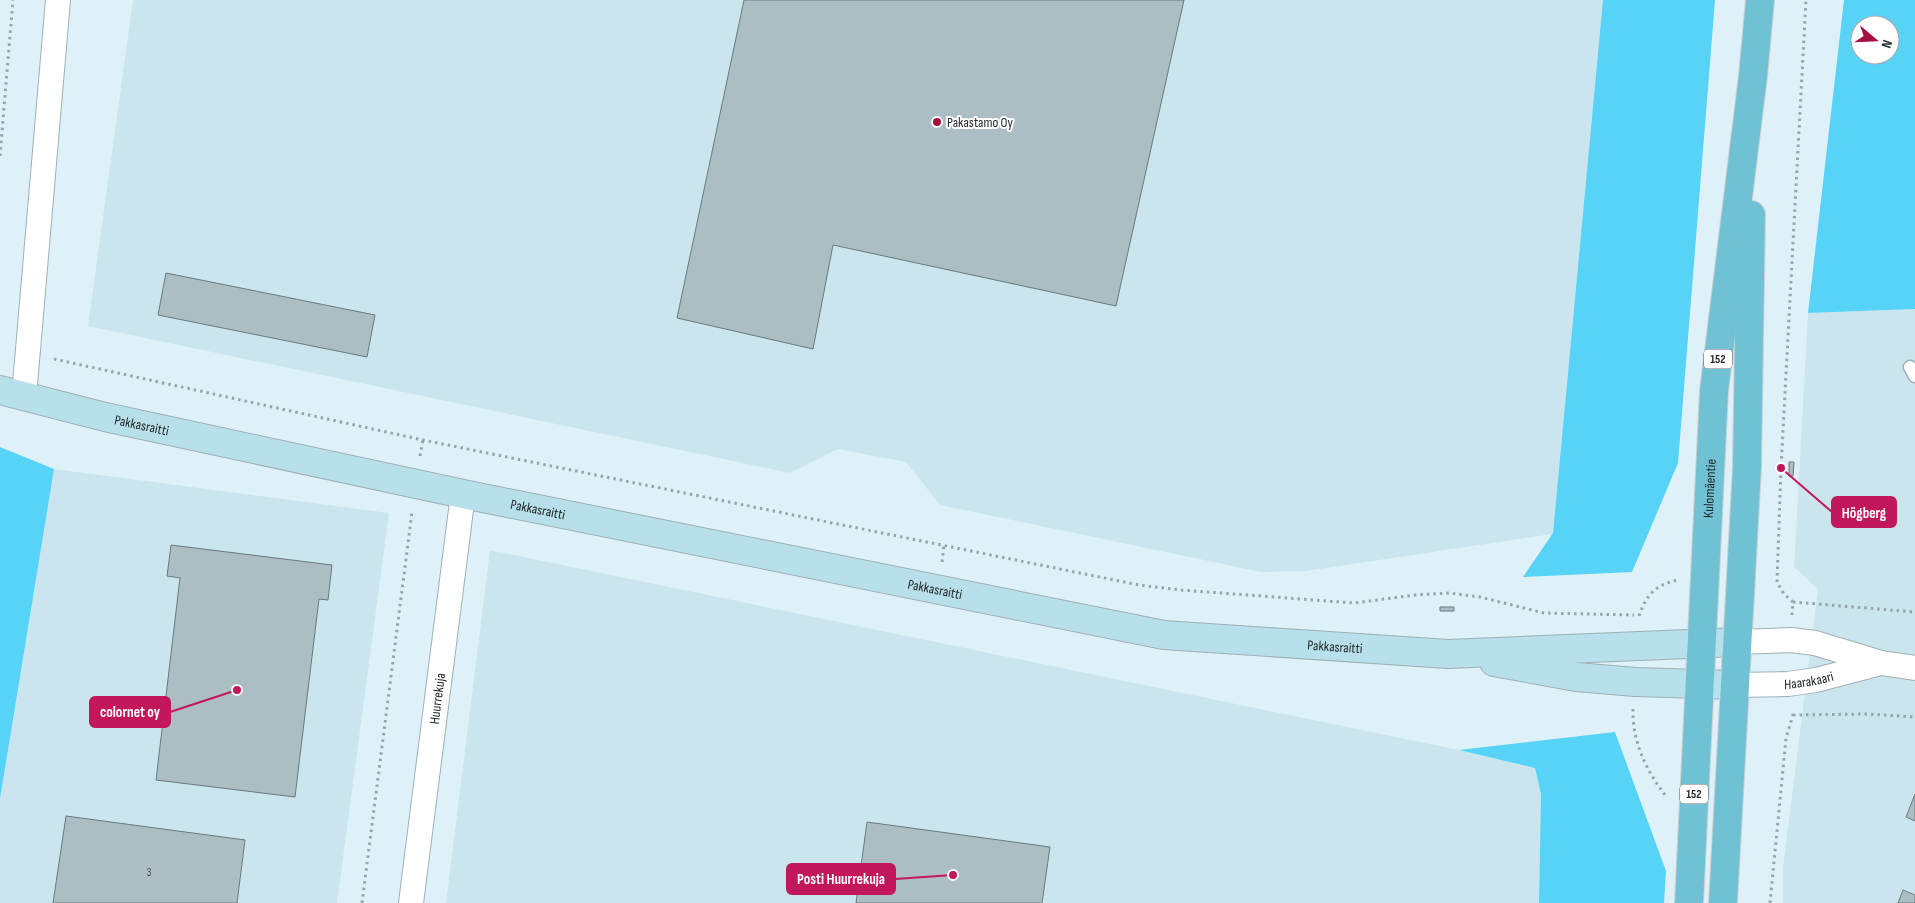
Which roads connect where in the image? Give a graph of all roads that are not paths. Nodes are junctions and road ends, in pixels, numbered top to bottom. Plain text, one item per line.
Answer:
1 (58, 0) edge
2 (1760, 0) edge
3 (1753, 76) junction
4 (12, 393) edge
5 (462, 494) junction
6 (1737, 642) junction
7 (1702, 643) junction
8 (1448, 654) junction
9 (1881, 663) junction
10 (1915, 668) edge
11 (1699, 684) junction
12 (1734, 685) junction
13 (411, 903) edge
14 (1689, 903) edge
15 (1723, 903) edge

1 - 4 street, Pakkasraitti
2 - 3 main road, Kulomäentie / 152
3 - 6 main road, Kulomäentie / 152
3 - 7 main road, Kulomäentie / 152
4 - 5 street, Pakkasraitti
5 - 8 street, Pakkasraitti
5 - 13 street, Huurrekuja
6 - 7 street, Pakkasraitti
6 - 9 street, Haarakaari
6 - 12 main road, Kulomäentie / 152
7 - 8 street, Pakkasraitti
7 - 11 main road, Kulomäentie / 152
8 - 11 street, Pakkasraitti
9 - 10 street, Haarakaari
9 - 12 street, Haarakaari
11 - 12 street, Pakkasraitti
11 - 14 main road, Kulomäentie / 152
12 - 15 main road, Kulomäentie / 152

